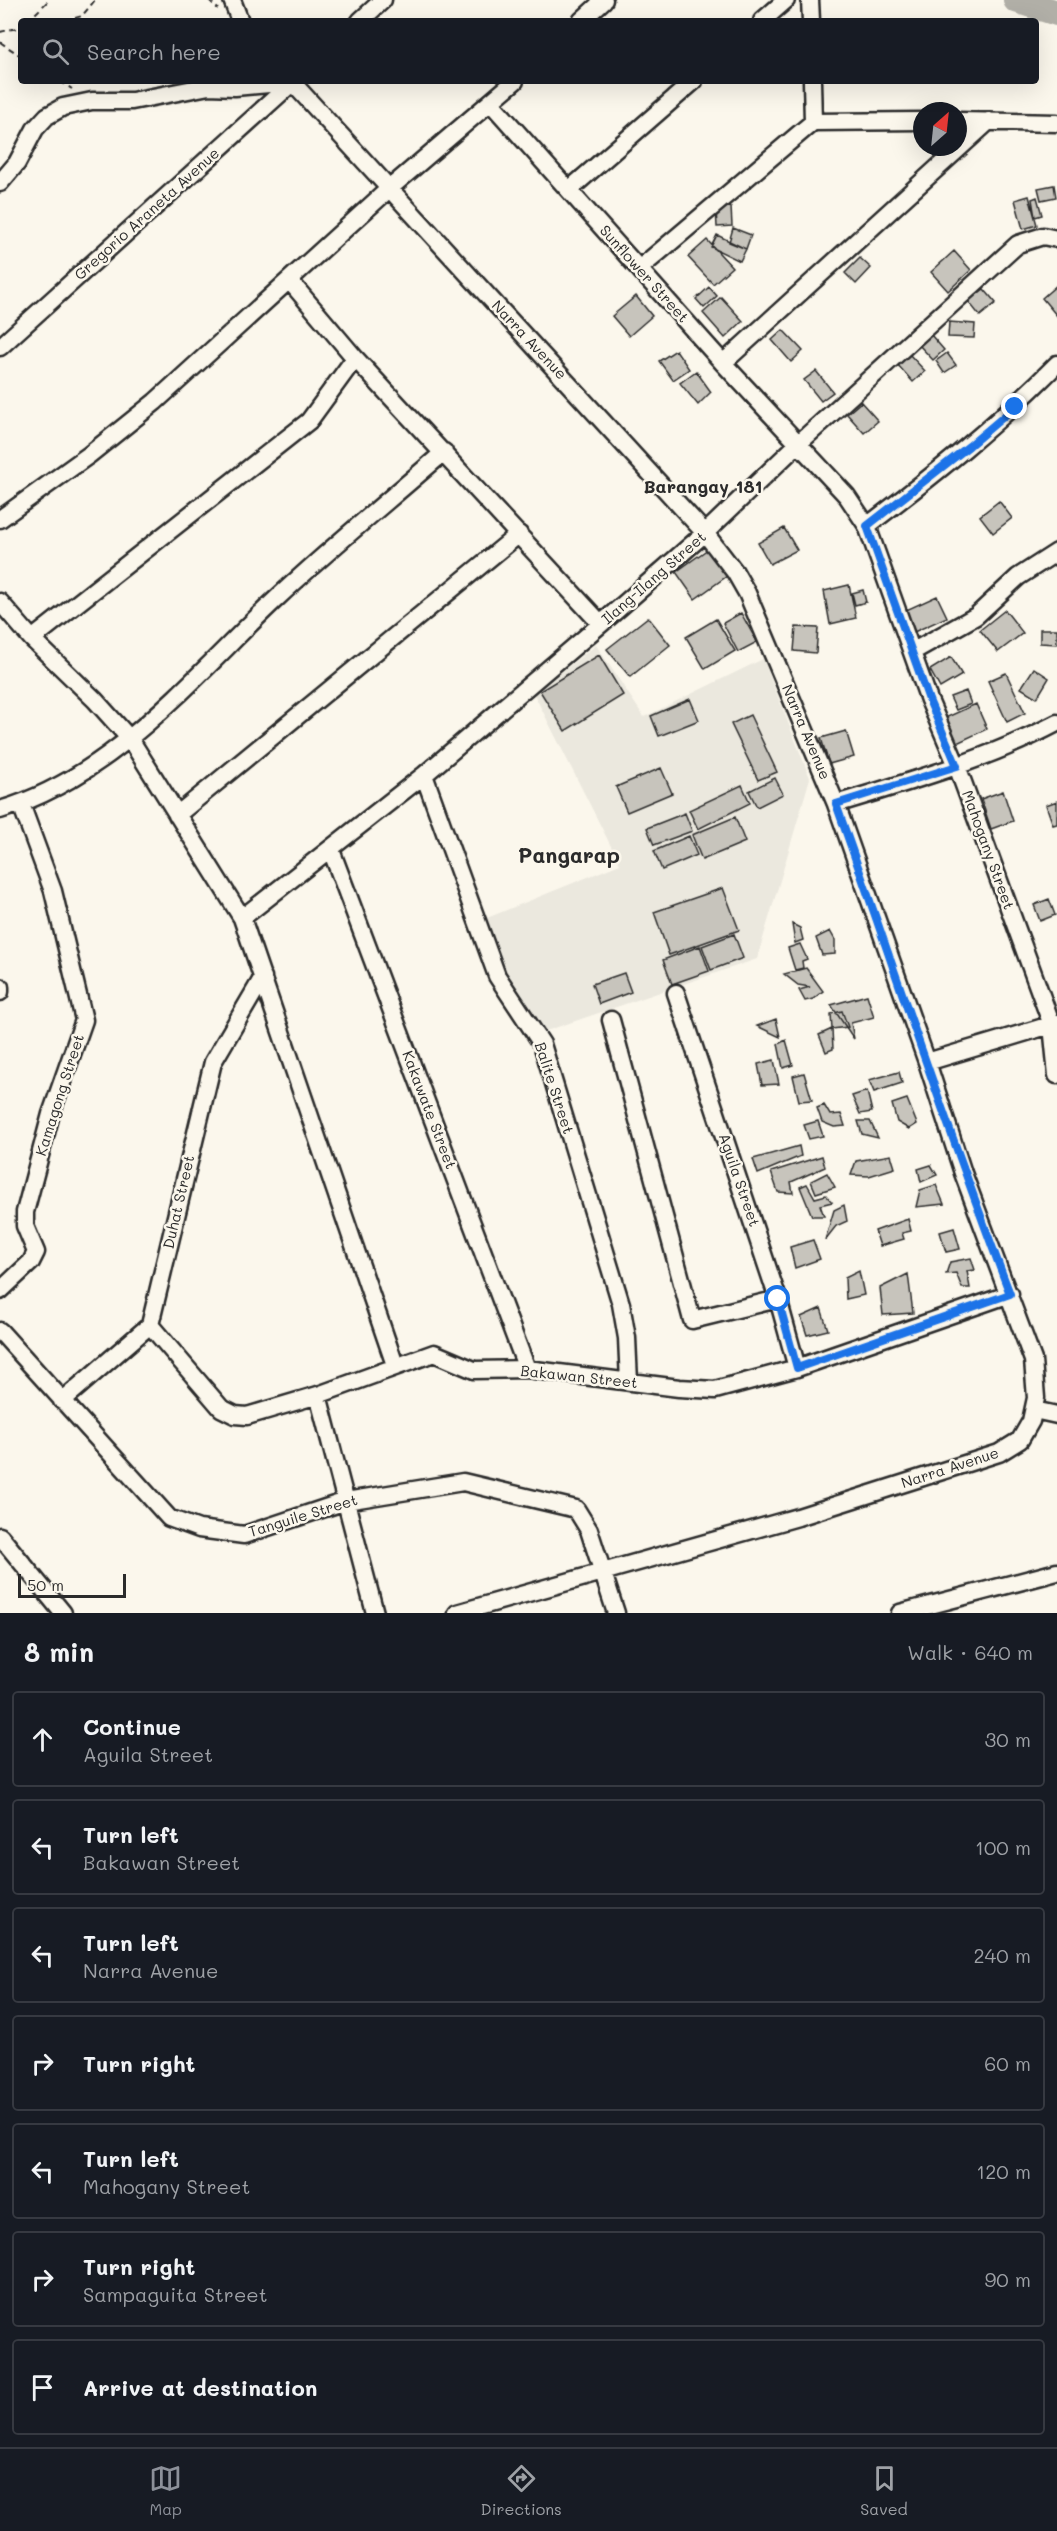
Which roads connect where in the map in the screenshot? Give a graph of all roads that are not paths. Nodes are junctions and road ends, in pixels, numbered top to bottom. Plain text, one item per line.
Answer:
1 (232, 0) edge
2 (383, 0) edge
3 (604, 0) edge
4 (786, 0) edge
5 (810, 0) edge
6 (239, 18) edge
7 (363, 18) edge
8 (584, 18) edge
9 (765, 18) edge
10 (811, 18) edge
11 (270, 84) edge
12 (289, 84) edge
13 (295, 84) edge
14 (512, 84) edge
15 (690, 84) edge
16 (812, 84) edge
17 (491, 103) junction
18 (967, 121) edge
19 (989, 121) junction
20 (813, 122) junction
21 (913, 122) edge
22 (1057, 123) edge
23 (0, 183) edge
24 (390, 188) junction
25 (570, 189) junction
26 (1057, 239) edge
27 (639, 269) junction
28 (289, 280) junction
29 (0, 347) edge
30 (355, 358) junction
31 (723, 363) junction
32 (1057, 364) edge
33 (799, 443) junction
34 (444, 452) junction
35 (0, 519) edge
36 (867, 526) junction
37 (705, 533) junction
38 (519, 534) junction
39 (1057, 552) edge
40 (0, 603) edge
41 (601, 624) junction
42 (32, 639) junction
43 (912, 652) junction
44 (1057, 723) edge
45 (130, 739) junction
46 (957, 766) junction
47 (424, 775) junction
48 (21, 804) junction
49 (836, 804) junction
50 (0, 810) edge
51 (177, 815) junction
52 (331, 850) junction
53 (242, 918) junction
54 (262, 977) junction
55 (0, 987) edge
56 (0, 992) edge
57 (676, 993) dead end
58 (611, 1020) dead end
59 (1055, 1024) edge
60 (927, 1062) junction
61 (1057, 1075) edge
62 (0, 1291) edge
63 (1010, 1294) junction
64 (778, 1299) junction
65 (150, 1325) junction
66 (0, 1331) edge
67 (395, 1365) junction
68 (797, 1368) junction
69 (527, 1369) junction
70 (629, 1382) junction
71 (318, 1395) junction
72 (63, 1401) junction
73 (1034, 1410) junction
74 (1057, 1414) edge
75 (346, 1501) junction
76 (0, 1536) edge
77 (1057, 1572) edge
78 (603, 1573) junction
79 (63, 1613) edge
80 (375, 1613) edge
81 (457, 1613) edge
82 (615, 1613) edge
83 (900, 1613) edge

1 - 6 street
2 - 7 street
3 - 8 street
4 - 9 street
5 - 10 street
11 - 23 street
12 - 29 street, Gregorio Araneta Avenue
13 - 24 street, Narra Avenue
14 - 17 street
15 - 25 street
16 - 20 street
17 - 24 street
17 - 25 street, Sunflower Street
18 - 19 street
19 - 22 street
19 - 31 street
20 - 21 street
20 - 27 street
24 - 28 street
24 - 37 street, Narra Avenue
25 - 27 street, Sunflower Street
26 - 33 street, Ilang-Ilang Street
27 - 31 street, Sunflower Street
28 - 30 street
28 - 35 street
30 - 34 street
30 - 42 street
31 - 33 street, Sunflower Street
32 - 36 street
33 - 36 street, Mahogany Street
33 - 37 street, Ilang-Ilang Street
34 - 38 street
34 - 45 street
36 - 43 street, Mahogany Street
37 - 41 street, Ilang-Ilang Street
37 - 49 street, Narra Avenue
38 - 41 street
38 - 51 street
39 - 43 street
40 - 42 street
41 - 47 street, Ilang-Ilang Street
42 - 45 street
43 - 46 street, Mahogany Street
44 - 46 street
45 - 48 street
45 - 51 street
46 - 49 street
46 - 59 street, Mahogany Street
47 - 52 street, Ilang-Ilang Street
47 - 70 street, Balite Street
48 - 50 street
48 - 62 street, Kamagong Street
49 - 60 street, Narra Avenue
51 - 53 street
52 - 53 street, Ilang-Ilang Street
52 - 69 street, Kakawate Street
53 - 54 street
54 - 65 street, Duhat Street
54 - 67 street
55 - 56 street
57 - 64 street, Aguila Street
58 - 64 street
59 - 60 street
59 - 61 street, Mahogany Street
60 - 63 street, Narra Avenue
63 - 68 street, Bakawan Street
63 - 73 street, Narra Avenue
64 - 68 street, Aguila Street
65 - 71 street, Bakawan Street
65 - 72 street
66 - 72 street, Tanguile Street
67 - 69 street, Bakawan Street
67 - 71 street, Bakawan Street
68 - 70 street, Bakawan Street
69 - 70 street, Bakawan Street
71 - 75 street
72 - 75 street, Tanguile Street
73 - 74 street
73 - 78 street, Narra Avenue
75 - 78 street, Tanguile Street
75 - 80 street
76 - 79 street
77 - 83 street
78 - 81 street, Narra Avenue
78 - 82 street, Tanguile Street

